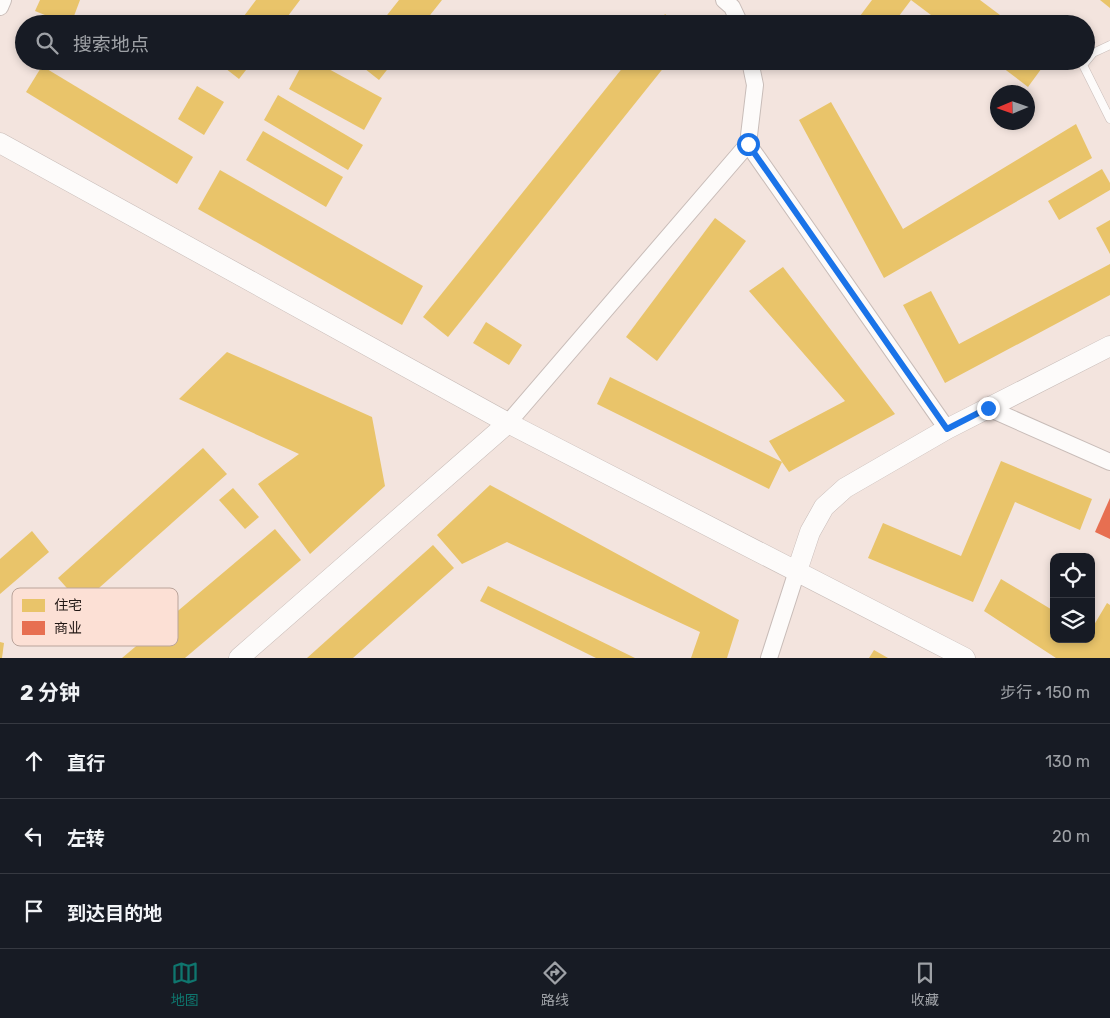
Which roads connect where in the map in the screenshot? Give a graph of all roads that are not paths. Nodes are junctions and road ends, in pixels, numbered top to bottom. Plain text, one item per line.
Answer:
1 (3, 0) edge
2 (724, 0) edge
3 (0, 7) edge
4 (736, 15) edge
5 (1110, 45) edge
6 (1095, 53) edge
7 (752, 70) edge
8 (1086, 70) edge
9 (1110, 119) edge
10 (0, 143) edge
11 (748, 144) junction
12 (1110, 346) edge
13 (988, 408) junction
14 (508, 422) junction
15 (947, 429) junction
16 (1110, 462) edge
17 (797, 571) junction
18 (238, 658) edge
19 (768, 658) edge
20 (965, 658) edge

1 - 3 street
2 - 4 street
5 - 6 lane
7 - 11 street
8 - 9 lane
10 - 14 street
11 - 14 street
11 - 15 street
12 - 13 street
13 - 15 street
13 - 16 street
14 - 17 street
14 - 18 street
15 - 17 street
17 - 19 street
17 - 20 street

